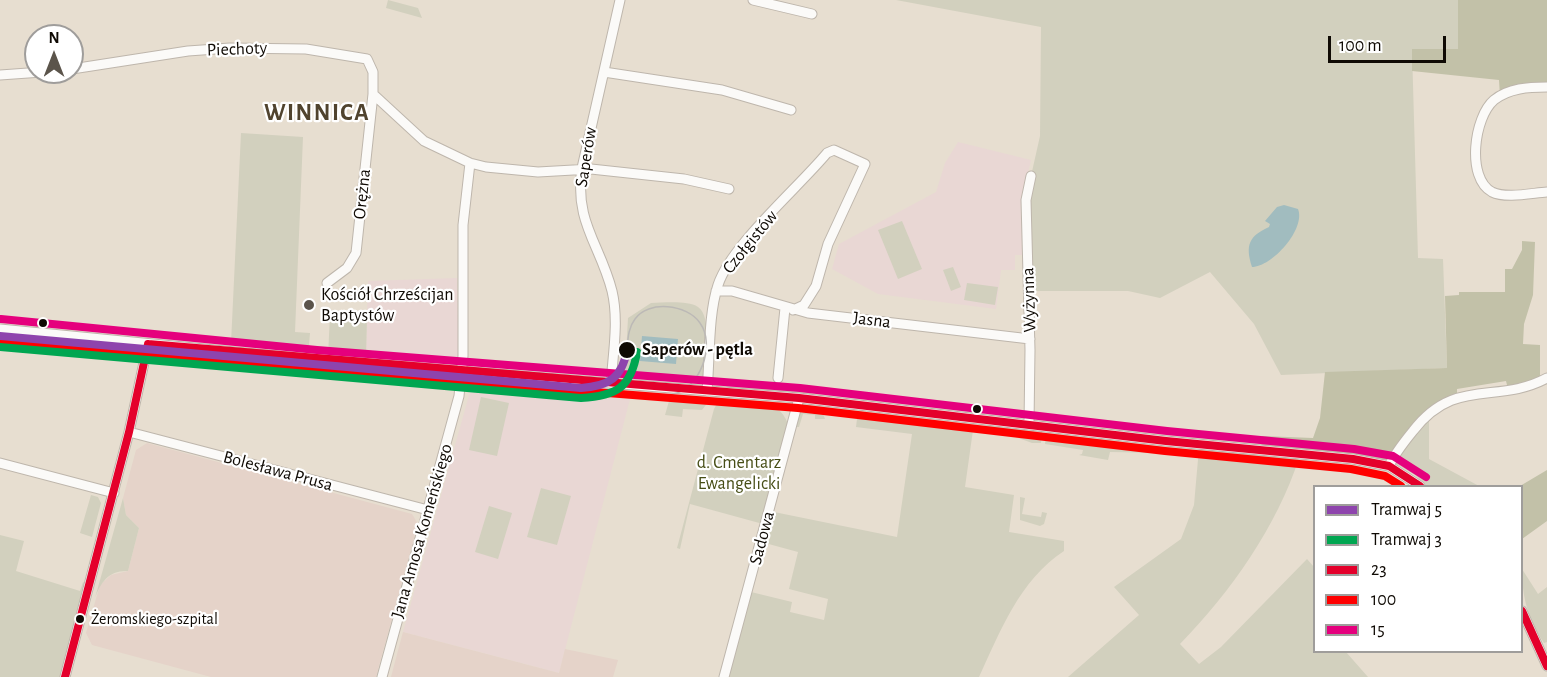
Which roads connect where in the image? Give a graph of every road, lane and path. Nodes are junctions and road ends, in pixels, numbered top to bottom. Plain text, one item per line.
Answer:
1 (620, 0) edge
2 (753, 0) edge
3 (812, 14) dead end
4 (84, 67) edge
5 (604, 72) junction
6 (24, 73) edge
7 (0, 75) edge
8 (1547, 87) edge
9 (373, 94) junction
10 (791, 110) dead end
11 (470, 163) junction
12 (582, 168) junction
13 (1031, 176) dead end
14 (729, 189) dead end
15 (1547, 192) edge
16 (327, 283) dead end
17 (716, 291) junction
18 (789, 309) junction
19 (0, 329) edge
20 (1030, 339) junction
21 (148, 344) junction
22 (462, 371) junction
23 (778, 378) dead end
24 (1547, 378) edge
25 (611, 383) junction
26 (707, 391) junction
27 (799, 398) junction
28 (1029, 424) junction
29 (129, 432) junction
30 (0, 463) edge
31 (1389, 466) junction
32 (1418, 485) edge
33 (114, 493) junction
34 (428, 510) junction
35 (1523, 615) edge
36 (1547, 666) edge
37 (65, 677) edge
38 (382, 677) edge
39 (724, 677) edge

1 - 5 street, Saperów
2 - 3 street
4 - 9 street, Piechoty
5 - 10 street
5 - 12 street, Saperów
6 - 7 street
8 - 15 street
9 - 11 street
9 - 16 street, Orężna
11 - 12 street
11 - 22 street, Jana Amosa Komeńskiego
12 - 14 street
12 - 25 street, Saperów
13 - 20 street, Wyżynna
17 - 18 street, Jasna
17 - 18 street, Czołgistów
17 - 26 street, Czołgistów
18 - 20 street, Jasna
18 - 23 street
19 - 21 street
20 - 28 street, Wyżynna
21 - 22 street
21 - 29 street
22 - 25 street
22 - 34 street, Jana Amosa Komeńskiego
24 - 31 street
25 - 26 street
26 - 27 street
27 - 28 street
27 - 39 street, Sadowa
28 - 31 street
29 - 33 street
29 - 34 street, Bolesława Prusa
30 - 33 street
31 - 32 street
33 - 37 street
34 - 38 street, Jana Amosa Komeńskiego
35 - 36 street

